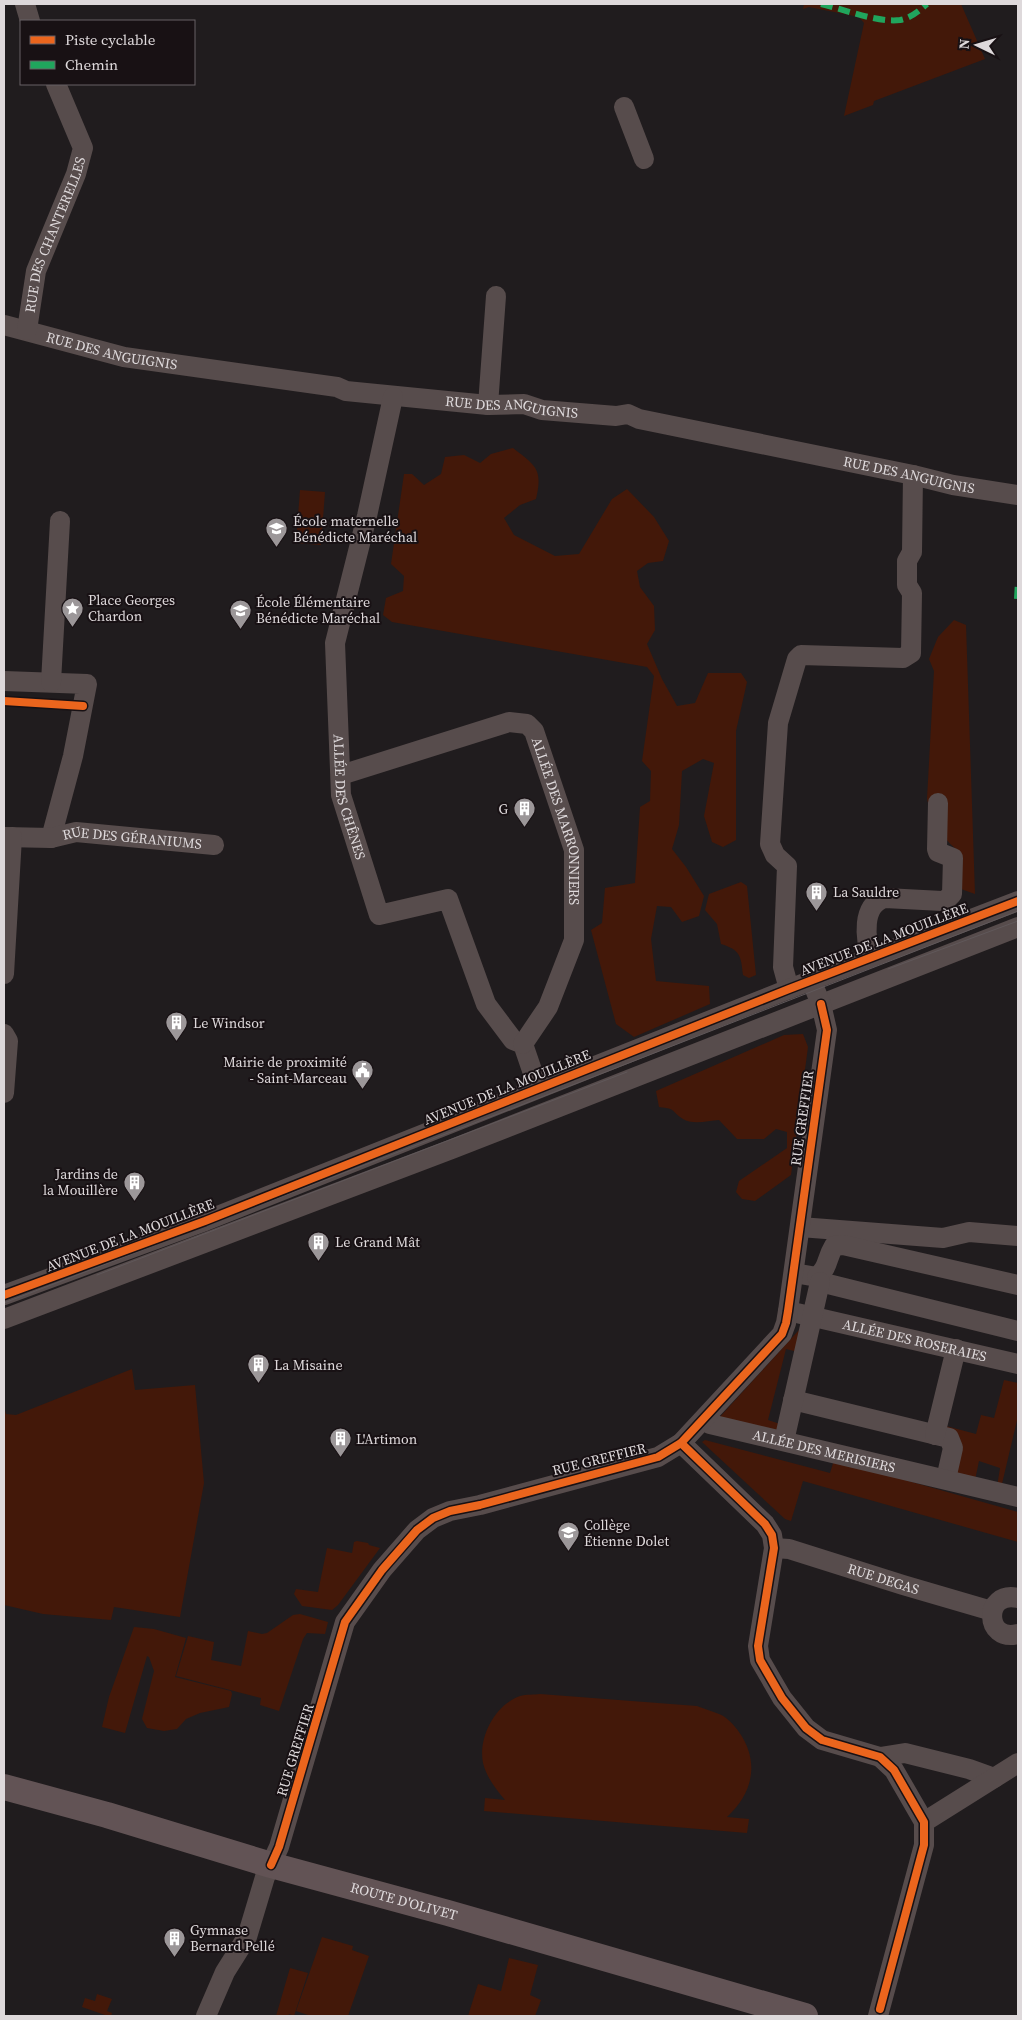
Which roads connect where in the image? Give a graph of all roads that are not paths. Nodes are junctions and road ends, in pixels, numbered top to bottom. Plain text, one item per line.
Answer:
1 (25, 4) edge
2 (30, 20) edge
3 (56, 85) edge
4 (624, 107) dead end
5 (644, 159) dead end
6 (496, 296) dead end
7 (4, 325) edge
8 (27, 330) junction
9 (393, 397) junction
10 (488, 406) junction
11 (913, 474) junction
12 (1018, 495) edge
13 (60, 521) dead end
14 (4, 681) edge
15 (51, 682) junction
16 (340, 775) junction
17 (938, 803) dead end
18 (8, 837) edge
19 (51, 838) junction
20 (214, 845) dead end
21 (1018, 901) edge
22 (1018, 927) edge
23 (872, 957) junction
24 (4, 974) edge
25 (811, 980) junction
26 (789, 989) junction
27 (821, 1004) junction
28 (4, 1034) edge
29 (523, 1044) junction
30 (538, 1088) junction
31 (4, 1093) edge
32 (800, 1226) junction
33 (1018, 1236) edge
34 (794, 1274) junction
35 (818, 1280) junction
36 (1018, 1285) edge
37 (6, 1309) edge
38 (788, 1311) junction
39 (812, 1315) junction
40 (1018, 1331) edge
41 (956, 1348) junction
42 (1018, 1364) edge
43 (793, 1400) junction
44 (704, 1418) junction
45 (936, 1435) junction
46 (784, 1441) junction
47 (682, 1442) junction
48 (946, 1479) junction
49 (1018, 1497) edge
50 (774, 1548) junction
51 (1018, 1598) edge
52 (992, 1611) junction
53 (1018, 1634) edge
54 (880, 1756) junction
55 (1018, 1763) edge
56 (994, 1778) junction
57 (4, 1787) edge
58 (924, 1822) junction
59 (271, 1865) junction
60 (206, 2016) edge
61 (805, 2016) edge
62 (878, 2016) edge

1 - 2 street
3 - 8 street, RUE DES CHANTERELLES
4 - 5 street
6 - 10 street
7 - 8 street, RUE DES ANGUIGNIS
8 - 9 street, RUE DES ANGUIGNIS
9 - 10 street, RUE DES ANGUIGNIS
9 - 16 street, ALLÉE DES CHÊNES
10 - 11 street, RUE DES ANGUIGNIS
11 - 12 street, RUE DES ANGUIGNIS
11 - 26 street
13 - 15 street
14 - 15 street
15 - 19 street, RUE DES GÉRANIUMS
16 - 29 street, ALLÉE DES CHÊNES
16 - 29 street, ALLÉE DES MARRONNIERS
17 - 23 street
18 - 19 street, RUE DES GÉRANIUMS
18 - 24 street
19 - 20 street, RUE DES GÉRANIUMS
21 - 23 street, AVENUE DE LA MOUILLÈRE
22 - 27 street, AVENUE DE LA MOUILLÈRE
23 - 25 street, AVENUE DE LA MOUILLÈRE
25 - 26 street, AVENUE DE LA MOUILLÈRE
25 - 27 street, AVENUE DE LA MOUILLÈRE
26 - 30 street, AVENUE DE LA MOUILLÈRE
27 - 32 street, RUE GREFFIER
27 - 37 street, AVENUE DE LA MOUILLÈRE
28 - 31 street
29 - 30 street
30 - 37 street, AVENUE DE LA MOUILLÈRE
32 - 33 street
32 - 34 street, RUE GREFFIER
34 - 35 street
34 - 38 street, RUE GREFFIER
35 - 36 street
35 - 39 street
35 - 40 street
38 - 39 street, ALLÉE DES ROSERAIES
38 - 44 street, RUE GREFFIER
39 - 41 street, ALLÉE DES ROSERAIES
39 - 43 street
41 - 42 street, ALLÉE DES ROSERAIES
41 - 45 street
43 - 45 street
43 - 46 street
44 - 46 street, ALLÉE DES MERISIERS
44 - 47 street, RUE GREFFIER
45 - 48 street
46 - 48 street, ALLÉE DES MERISIERS
47 - 50 street
47 - 59 street, RUE GREFFIER
48 - 49 street, ALLÉE DES MERISIERS
50 - 52 street, RUE DEGAS
50 - 54 street
51 - 52 street
52 - 53 street
54 - 56 street
54 - 58 street
55 - 56 street
56 - 58 street
57 - 59 main road, ROUTE D'OLIVET
58 - 62 street
59 - 60 street, RUE GREFFIER
59 - 61 main road, ROUTE D'OLIVET

